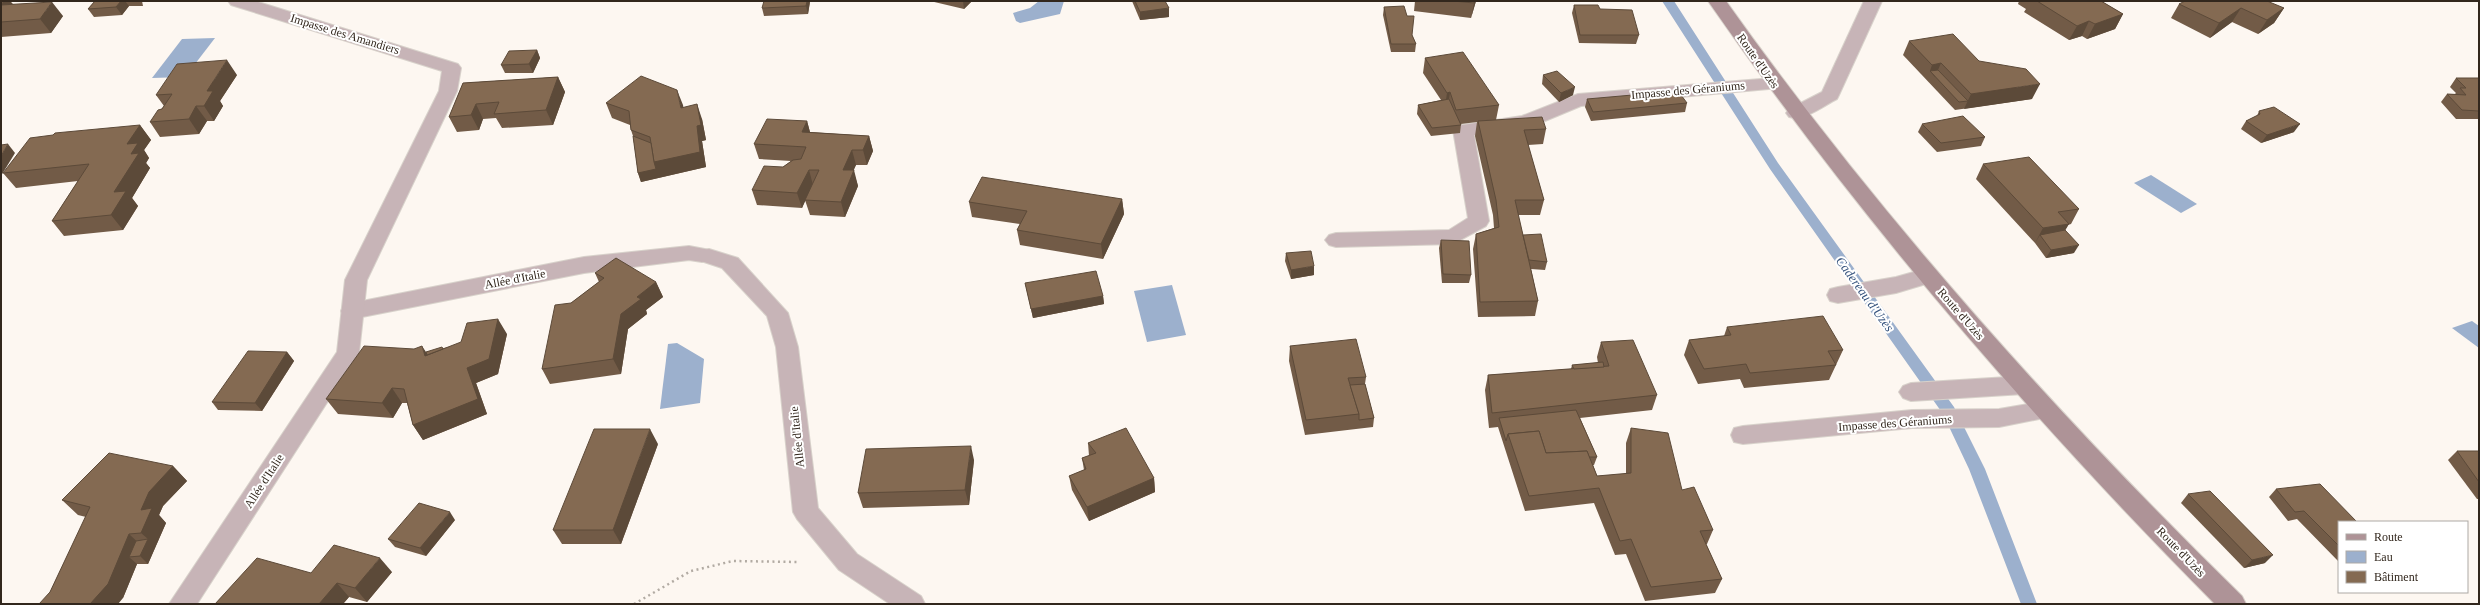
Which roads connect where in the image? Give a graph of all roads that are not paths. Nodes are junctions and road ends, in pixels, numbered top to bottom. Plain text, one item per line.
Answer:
1 (237, 1) edge
2 (1716, 1) edge
3 (1873, 1) edge
4 (452, 68) joint
5 (1774, 84) junction
6 (1796, 113) junction
7 (1336, 240) dead end
8 (1928, 276) junction
9 (1838, 295) dead end
10 (352, 311) junction
11 (2024, 385) junction
12 (1911, 392) dead end
13 (2046, 410) junction
14 (1743, 435) dead end
15 (182, 604) edge
16 (912, 604) edge
17 (2233, 604) edge

1 - 4 street, Impasse des Amandiers
2 - 5 main road, Route d'Uzès
3 - 6 street
4 - 10 street, Allée d'Italie
5 - 6 main road, Route d'Uzès
5 - 7 street, Impasse des Géraniums
6 - 8 main road, Route d'Uzès
8 - 9 street
8 - 11 main road, Route d'Uzès
10 - 15 street, Allée d'Italie
10 - 16 street, Allée d'Italie
11 - 12 street
11 - 13 main road, Route d'Uzès
13 - 14 street, Impasse des Géraniums
13 - 17 main road, Route d'Uzès

